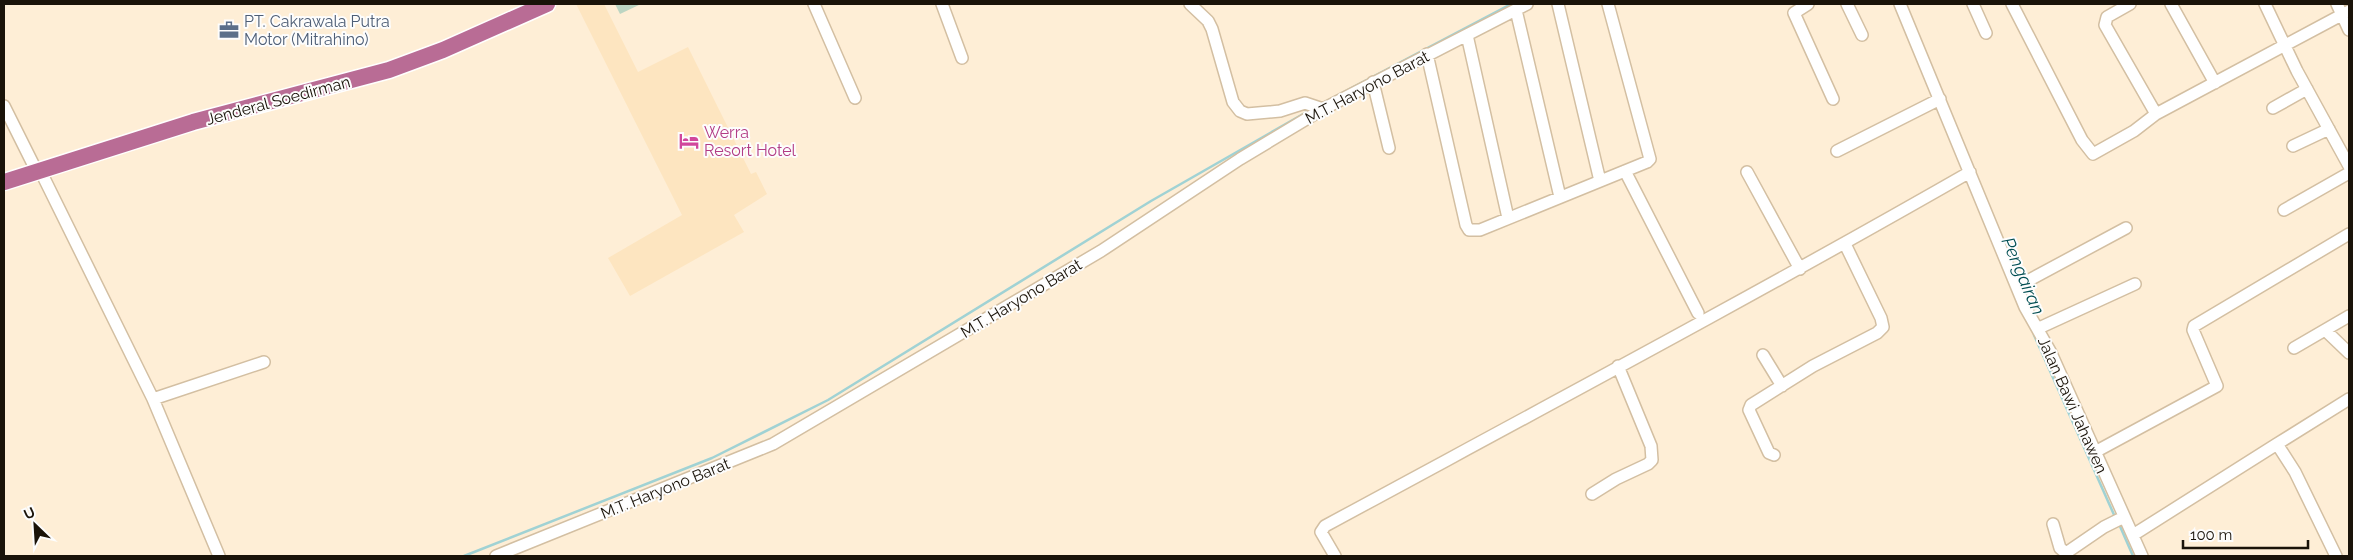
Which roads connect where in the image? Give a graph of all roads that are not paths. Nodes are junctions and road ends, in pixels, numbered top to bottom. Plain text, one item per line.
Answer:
1 (527, 4) edge
2 (547, 4) edge
3 (814, 4) edge
4 (942, 4) edge
5 (1190, 4) edge
6 (1528, 4) edge
7 (1558, 4) edge
8 (1608, 4) edge
9 (1808, 4) edge
10 (1847, 4) edge
11 (1900, 4) edge
12 (1973, 4) edge
13 (2012, 4) edge
14 (2130, 4) edge
15 (2171, 4) edge
16 (2265, 4) edge
17 (1516, 10) junction
18 (2343, 10) edge
19 (2349, 30) edge
20 (1986, 33) dead end
21 (1467, 35) junction
22 (1862, 35) dead end
23 (2285, 45) junction
24 (1427, 54) junction
25 (962, 58) dead end
26 (1373, 82) junction
27 (2215, 83) junction
28 (2307, 89) junction
29 (855, 98) dead end
30 (1833, 99) dead end
31 (1940, 99) junction
32 (4, 106) edge
33 (2273, 108) dead end
34 (1323, 109) junction
35 (2156, 114) junction
36 (2329, 129) junction
37 (2293, 146) dead end
38 (1389, 148) dead end
39 (1836, 151) dead end
40 (2349, 166) edge
41 (36, 167) junction
42 (1625, 171) junction
43 (1747, 172) dead end
44 (1970, 172) junction
45 (2349, 172) edge
46 (4, 173) edge
47 (1600, 181) junction
48 (4, 182) edge
49 (1560, 197) junction
50 (2284, 210) dead end
51 (1508, 218) junction
52 (2126, 228) dead end
53 (2349, 234) edge
54 (1845, 244) junction
55 (1800, 269) junction
56 (2135, 284) dead end
57 (2018, 286) junction
58 (1698, 313) dead end
59 (2349, 316) edge
60 (2039, 328) junction
61 (2325, 330) junction
62 (2294, 348) dead end
63 (2349, 353) edge
64 (1763, 355) dead end
65 (264, 362) dead end
66 (1618, 366) junction
67 (1782, 386) junction
68 (153, 399) junction
69 (2349, 399) edge
70 (2278, 444) junction
71 (2094, 452) junction
72 (1774, 454) dead end
73 (1592, 494) dead end
74 (2124, 517) junction
75 (2053, 524) dead end
76 (2133, 535) junction
77 (219, 556) edge
78 (496, 556) edge
79 (1334, 556) edge
80 (2142, 556) edge
81 (2336, 556) edge

1 - 41 highway, Jenderal Soedirman
2 - 41 highway, Jenderal Soedirman
3 - 29 street
4 - 25 street
5 - 34 street
6 - 17 street, M.T. Haryono Barat
7 - 47 street
8 - 42 street
9 - 30 street
10 - 22 street
11 - 31 street, Jalan Bawi Jahawen
12 - 20 street
13 - 35 street
14 - 35 street
15 - 27 street
16 - 23 street
17 - 21 street, M.T. Haryono Barat
17 - 49 street
18 - 19 street
18 - 23 street
21 - 24 street, M.T. Haryono Barat
21 - 51 street
23 - 27 street
23 - 28 street
24 - 26 street, M.T. Haryono Barat
24 - 51 street
26 - 34 street, M.T. Haryono Barat
26 - 38 street
27 - 35 street
28 - 33 street
28 - 36 street
31 - 39 street
31 - 44 street, Jalan Bawi Jahawen
32 - 41 street
34 - 78 street, M.T. Haryono Barat
36 - 37 street
36 - 40 street
41 - 46 highway, Jenderal Soedirman
41 - 48 highway, Jenderal Soedirman
41 - 68 street
42 - 47 street
42 - 58 street
43 - 55 street
44 - 54 street
44 - 57 street, Jalan Bawi Jahawen
45 - 50 street
47 - 49 street
49 - 51 street
52 - 57 street
53 - 71 street
54 - 55 street
54 - 67 street
55 - 66 street
56 - 60 street
57 - 60 street, Jalan Bawi Jahawen
59 - 61 street
60 - 71 street, Jalan Bawi Jahawen
61 - 62 street
61 - 63 street
64 - 67 street
65 - 68 street
66 - 73 street
66 - 79 street
67 - 72 street
68 - 77 street
69 - 70 street
70 - 76 street
70 - 81 street
71 - 74 street, Jalan Bawi Jahawen
74 - 75 street
74 - 76 street, Jalan Bawi Jahawen
76 - 80 street, Jalan Bawi Jahawen

